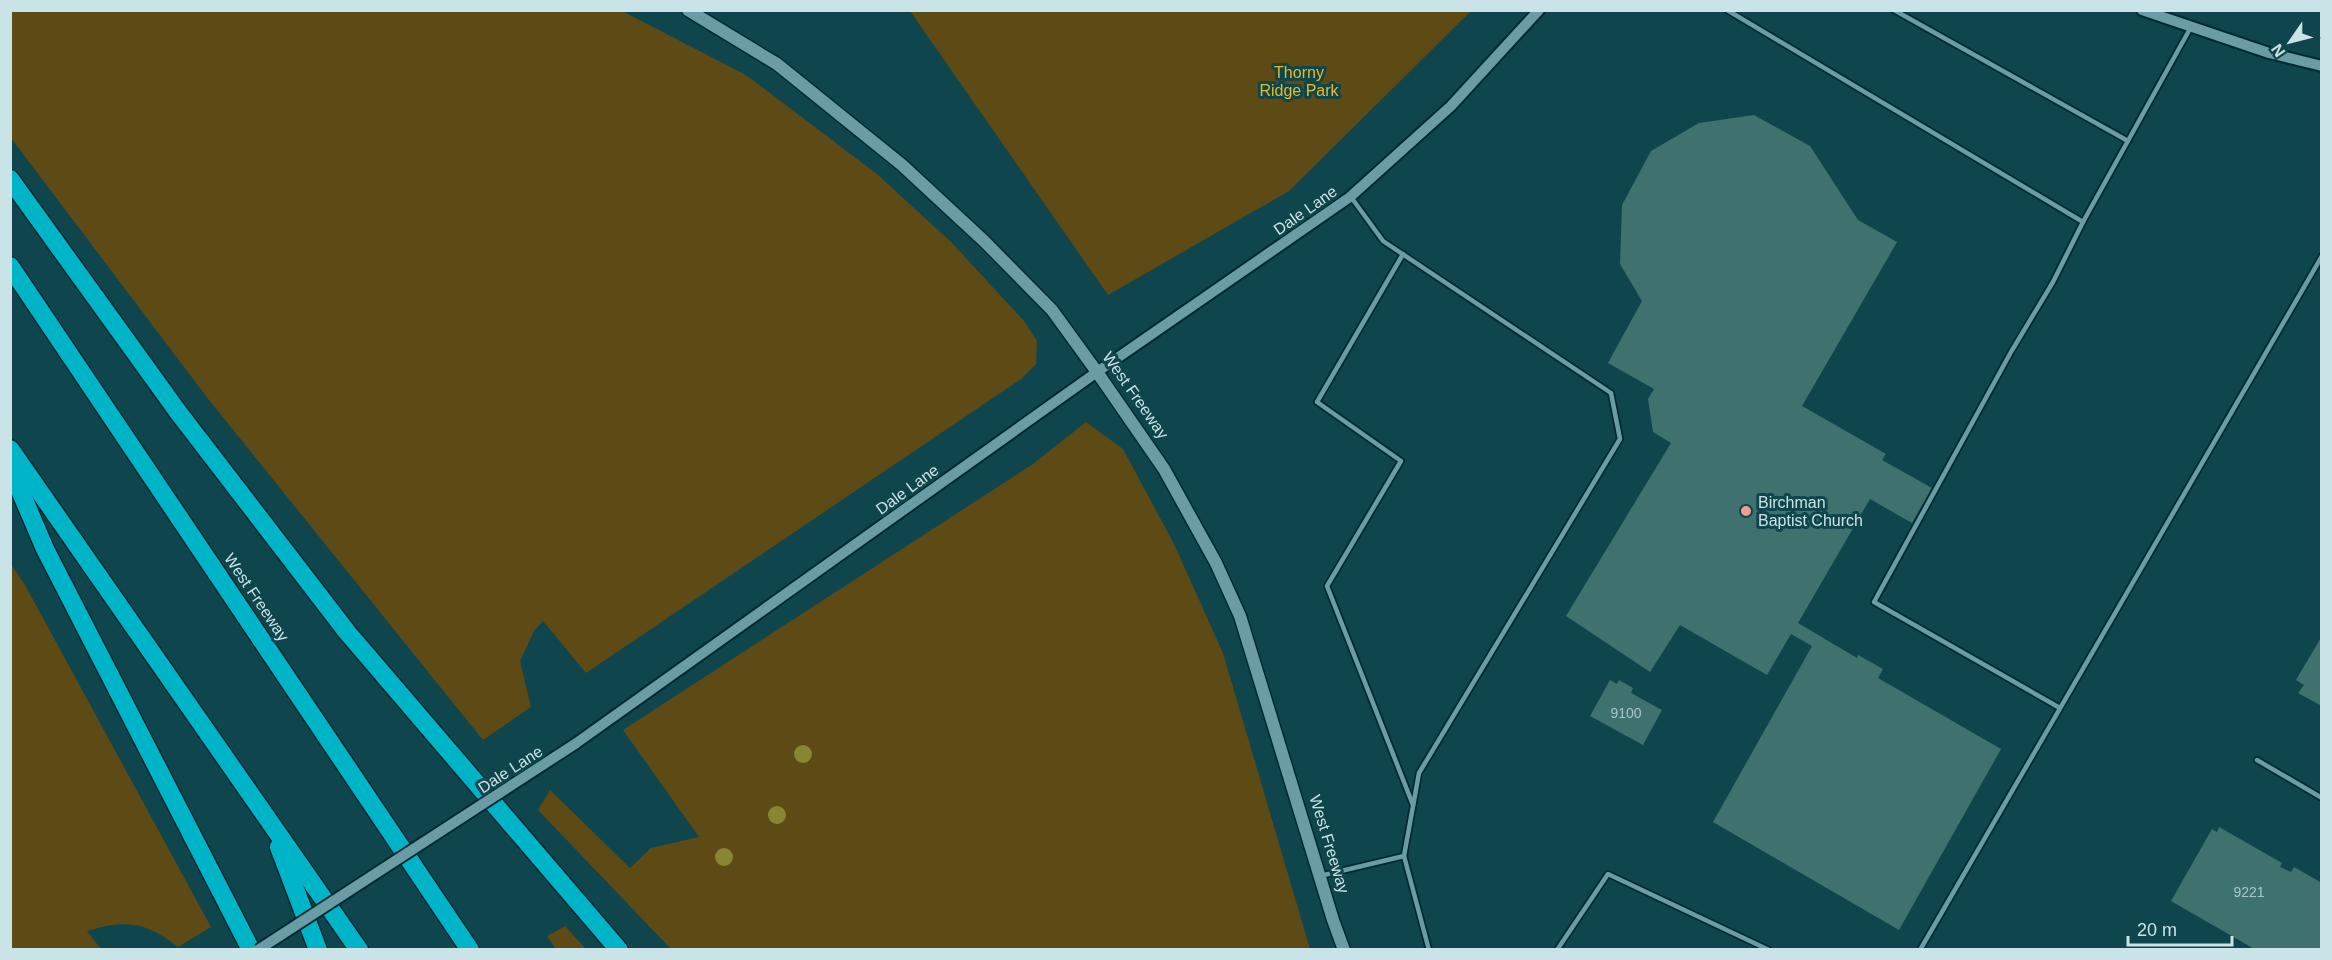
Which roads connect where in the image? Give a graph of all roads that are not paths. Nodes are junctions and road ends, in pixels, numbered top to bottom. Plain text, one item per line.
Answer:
1 (688, 10) edge
2 (1539, 10) edge
3 (1728, 10) edge
4 (1894, 10) edge
5 (2142, 10) edge
6 (2191, 27) junction
7 (2322, 66) edge
8 (2128, 141) junction
9 (10, 180) edge
10 (1350, 196) junction
11 (2083, 222) junction
12 (1403, 254) junction
13 (2322, 256) edge
14 (10, 266) edge
15 (1097, 372) junction
16 (10, 449) edge
17 (10, 466) edge
18 (2060, 708) junction
19 (2257, 760) dead end
20 (2322, 798) edge
21 (1413, 805) junction
22 (269, 820) junction
23 (1404, 856) junction
24 (1319, 876) junction
25 (251, 950) edge
26 (258, 950) edge
27 (318, 950) edge
28 (359, 950) edge
29 (470, 950) edge
30 (619, 950) edge
31 (1344, 950) edge
32 (1430, 950) edge
33 (1557, 950) edge
34 (1769, 950) edge
35 (1920, 950) edge

1 - 15 main road, West Freeway
2 - 10 street, Dale Lane
3 - 11 lane
4 - 8 lane
5 - 6 street
6 - 7 street
6 - 8 lane
8 - 11 lane
9 - 30 highway
10 - 12 lane
10 - 15 street, Dale Lane
11 - 18 lane
12 - 21 lane
12 - 21 lane
13 - 18 lane
14 - 29 highway, West Freeway
15 - 24 main road, West Freeway
15 - 26 street, Dale Lane, bridge
16 - 22 highway
17 - 25 highway
18 - 35 lane
19 - 20 lane
21 - 23 lane
22 - 27 highway
22 - 28 highway
23 - 24 lane
23 - 32 lane
24 - 31 main road, West Freeway
33 - 34 lane

